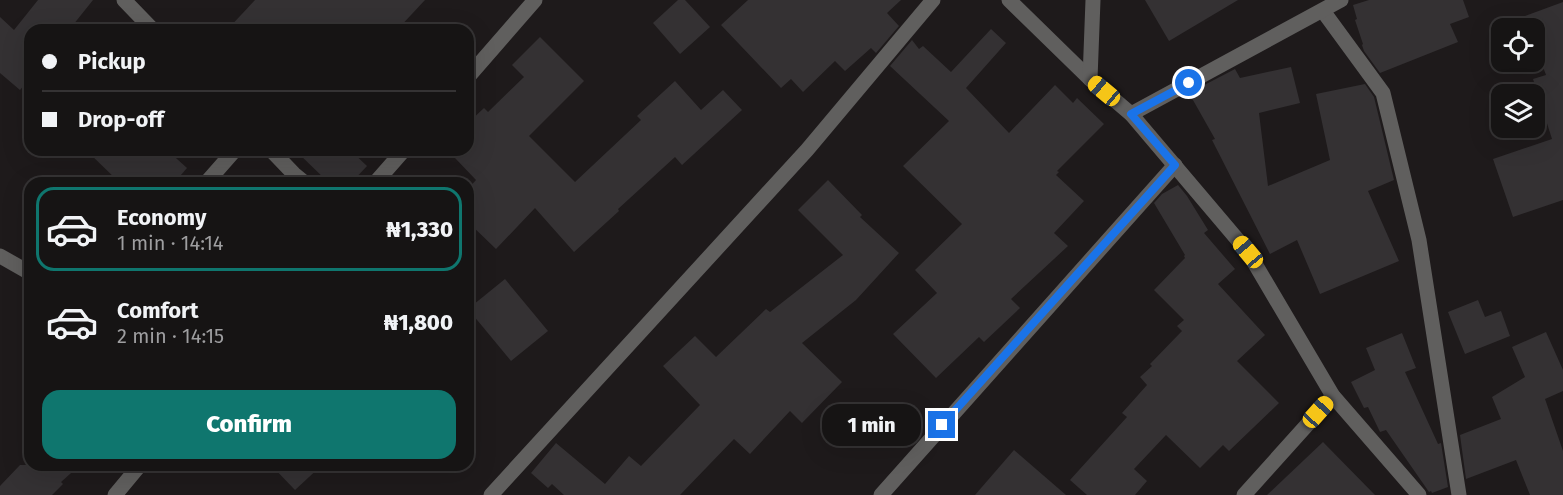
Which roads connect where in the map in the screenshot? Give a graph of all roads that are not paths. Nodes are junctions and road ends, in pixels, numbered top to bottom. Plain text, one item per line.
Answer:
1 (124, 0) edge
2 (535, 0) edge
3 (933, 0) edge
4 (1009, 0) edge
5 (1093, 0) edge
6 (1341, 0) edge
7 (1323, 11) junction
8 (147, 24) edge
9 (474, 70) edge
10 (1090, 79) junction
11 (1131, 114) junction
12 (230, 156) edge
13 (277, 156) edge
14 (399, 156) edge
15 (1175, 165) junction
16 (211, 177) edge
17 (298, 177) edge
18 (380, 177) edge
19 (0, 256) edge
20 (24, 270) edge
21 (1333, 396) junction
22 (135, 471) edge
23 (115, 495) edge
24 (491, 495) edge
25 (880, 495) edge
26 (1244, 495) edge
27 (1419, 495) edge
28 (1459, 495) edge

1 - 8 street
2 - 9 street
3 - 24 street
4 - 10 street
5 - 10 street
6 - 7 street
7 - 11 street
7 - 28 street
10 - 11 street
11 - 15 street
12 - 16 street
13 - 17 street
14 - 18 street
15 - 21 street
15 - 25 street
19 - 20 street
21 - 26 street
21 - 27 street
22 - 23 street

